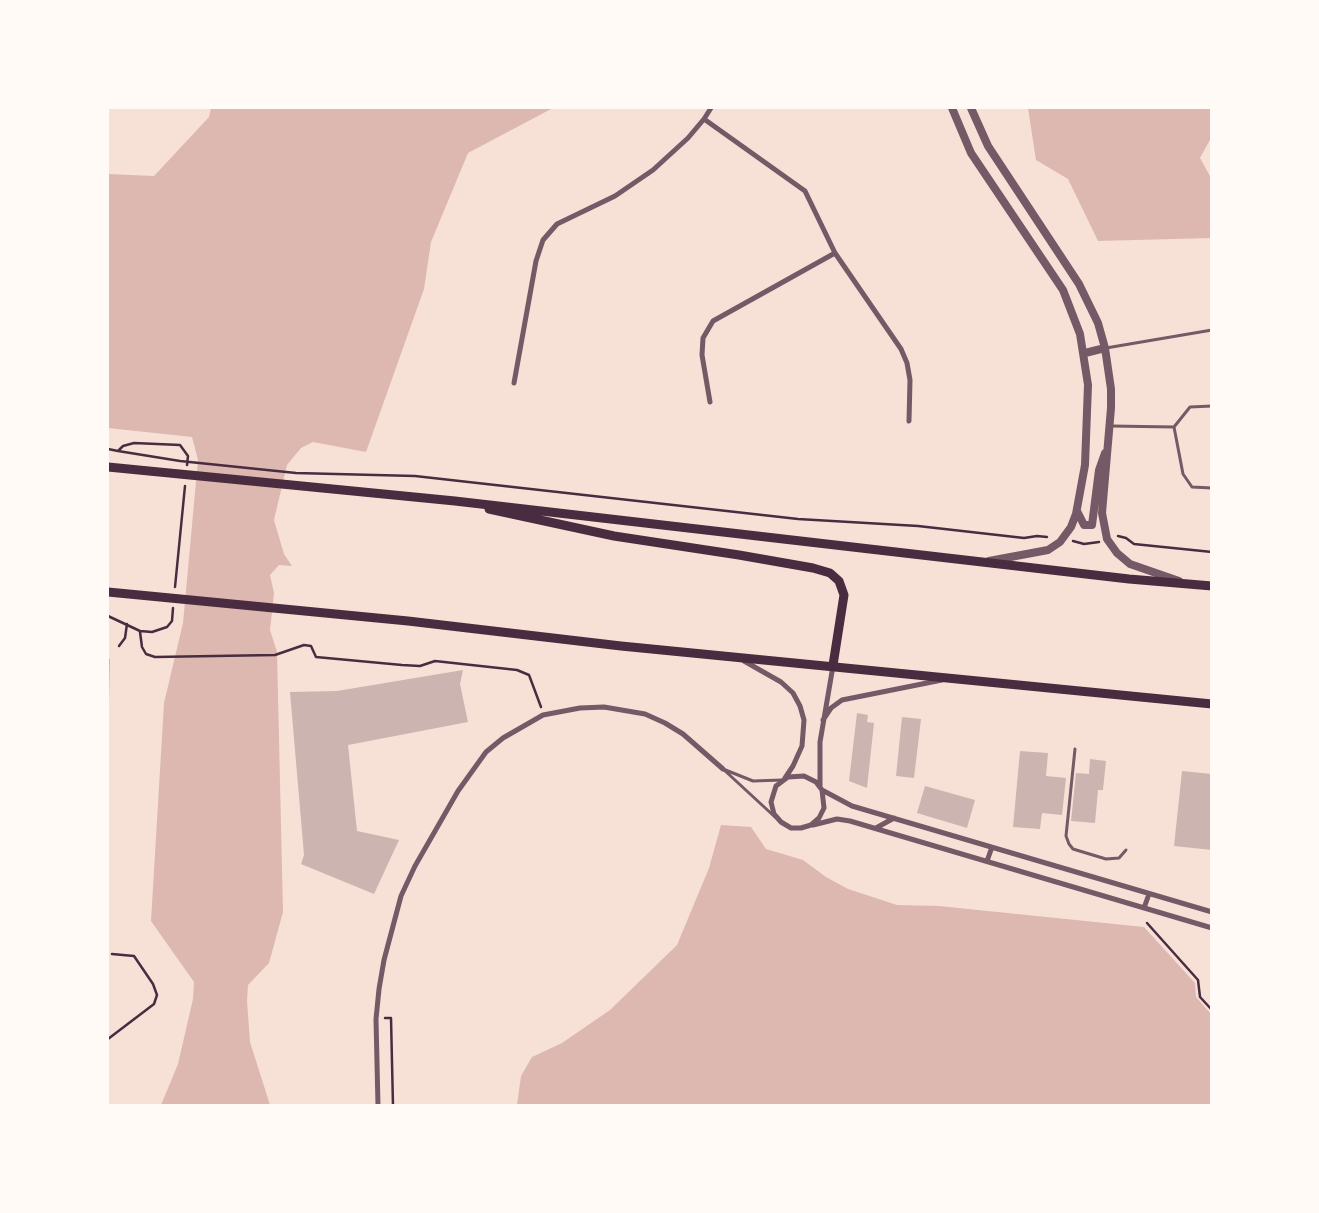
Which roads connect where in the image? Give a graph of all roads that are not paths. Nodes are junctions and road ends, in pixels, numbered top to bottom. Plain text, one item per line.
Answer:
1 (711, 108) edge
2 (952, 108) edge
3 (971, 108) edge
4 (704, 119) junction
5 (835, 252) junction
6 (1212, 330) edge
7 (1105, 348) junction
8 (1085, 353) junction
9 (514, 383) dead end
10 (710, 402) dead end
11 (1212, 406) edge
12 (909, 421) dead end
13 (1110, 426) junction
14 (1174, 427) junction
15 (1108, 441) junction
16 (108, 467) edge
17 (1212, 488) edge
18 (455, 501) junction
19 (1077, 509) junction
20 (981, 562) junction
21 (1182, 582) junction
22 (1212, 586) edge
23 (108, 592) edge
24 (732, 656) junction
25 (833, 666) junction
26 (957, 677) junction
27 (1212, 704) edge
28 (823, 720) junction
29 (1075, 749) dead end
30 (723, 769) junction
31 (783, 779) junction
32 (821, 788) junction
33 (894, 818) junction
34 (779, 820) junction
35 (804, 828) junction
36 (876, 828) junction
37 (992, 847) junction
38 (1126, 850) dead end
39 (987, 861) junction
40 (1149, 894) junction
41 (1144, 908) junction
42 (1212, 912) edge
43 (1212, 928) edge
44 (1212, 980) edge
45 (1212, 989) edge
46 (378, 1106) edge

1 - 4 street
2 - 8 street
3 - 7 street
4 - 5 street
4 - 9 street
5 - 10 street
5 - 12 street
6 - 7 lane
7 - 8 street
7 - 13 street
8 - 19 street
11 - 14 lane
13 - 14 lane
13 - 15 street
14 - 17 lane
15 - 19 street
15 - 21 street
16 - 18 main road
18 - 20 main road
18 - 25 main road
19 - 20 street
20 - 21 main road
21 - 22 main road
23 - 24 main road
24 - 25 main road
24 - 31 street
25 - 26 main road
25 - 28 street
26 - 27 main road
26 - 28 street
28 - 32 street
29 - 38 lane
30 - 31 lane
30 - 34 lane
30 - 46 street
31 - 32 street
31 - 34 street
32 - 33 street
32 - 35 street
33 - 36 street
33 - 37 street
34 - 35 street
35 - 36 street
36 - 39 street
37 - 39 street
37 - 40 street
39 - 41 street
40 - 41 street
40 - 42 street
41 - 43 street
44 - 45 lane

